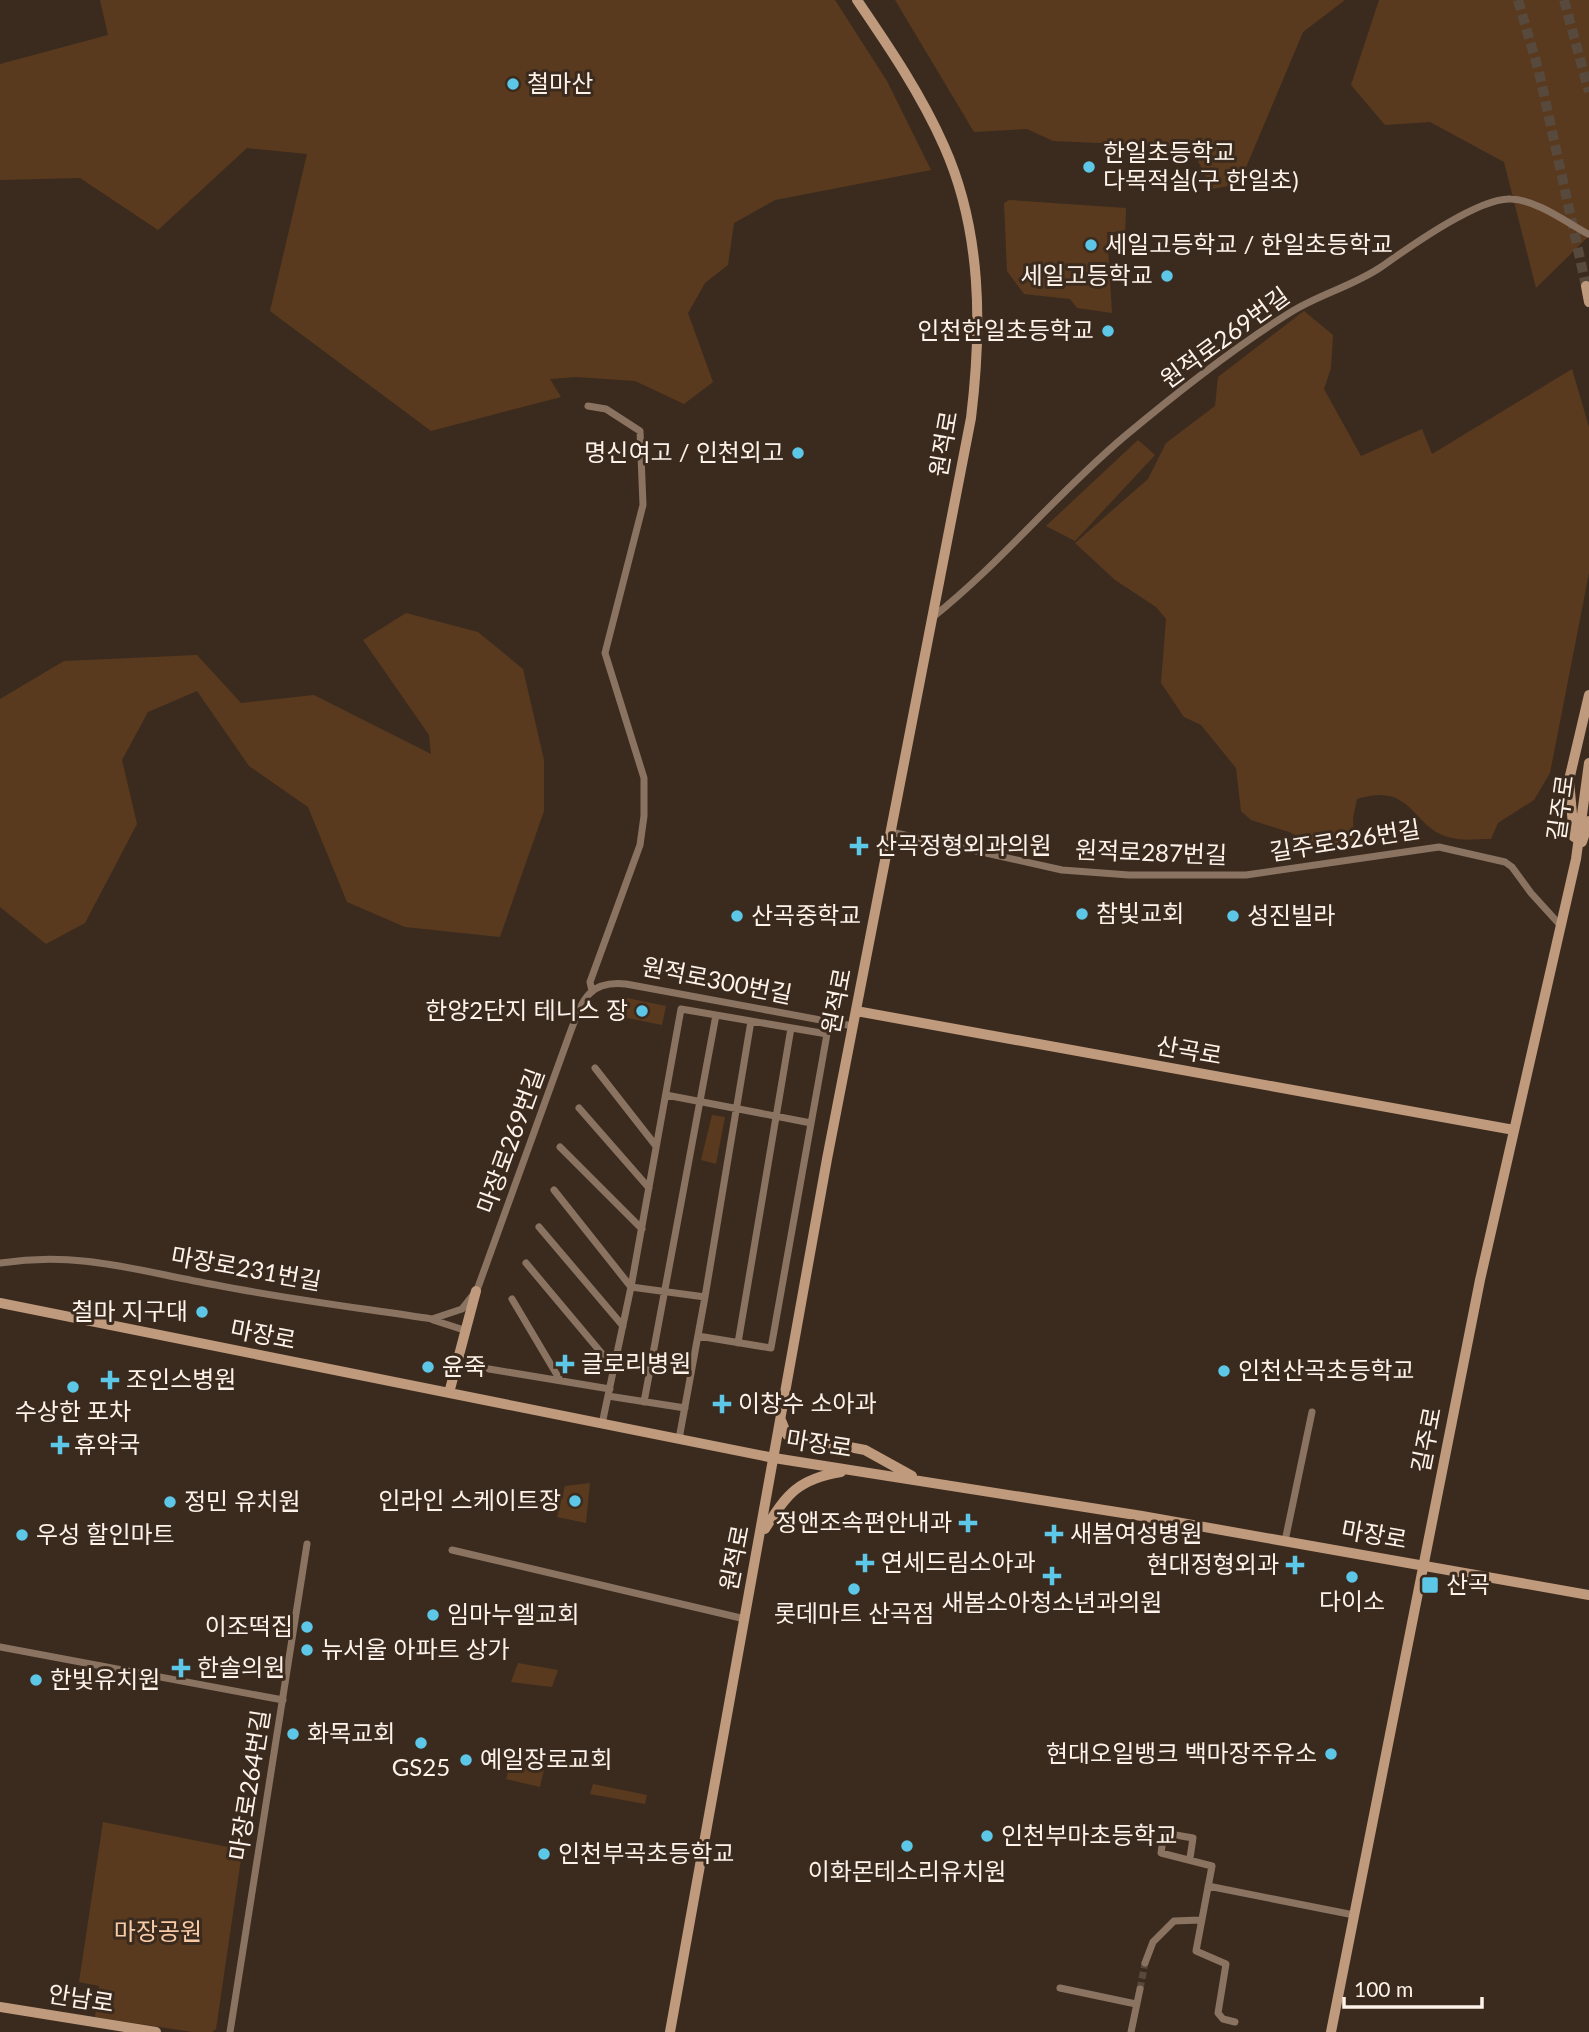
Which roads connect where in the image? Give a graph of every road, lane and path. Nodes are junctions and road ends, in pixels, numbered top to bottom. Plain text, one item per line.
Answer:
1 (857, 0) edge
2 (1588, 234) edge
3 (1586, 286) dead end
4 (1589, 302) edge
5 (588, 407) dead end
6 (932, 618) junction
7 (1589, 695) edge
8 (1589, 763) edge
9 (1589, 821) edge
10 (891, 832) junction
11 (1589, 837) edge
12 (1576, 859) junction
13 (1246, 876) joint
14 (1561, 926) junction
15 (592, 990) junction
16 (856, 1011) junction
17 (716, 1015) junction
18 (751, 1021) junction
19 (853, 1026) junction
20 (791, 1028) junction
21 (595, 1068) dead end
22 (666, 1095) junction
23 (699, 1102) junction
24 (579, 1108) dead end
25 (736, 1110) junction
26 (777, 1116) junction
27 (811, 1123) junction
28 (1514, 1130) junction
29 (656, 1146) junction
30 (560, 1147) dead end
31 (649, 1188) junction
32 (554, 1190) dead end
33 (539, 1227) dead end
34 (642, 1229) junction
35 (0, 1263) edge
36 (526, 1263) dead end
37 (631, 1287) junction
38 (476, 1291) junction
39 (664, 1292) junction
40 (705, 1297) junction
41 (512, 1298) dead end
42 (0, 1303) edge
43 (432, 1319) junction
44 (623, 1326) junction
45 (464, 1329) junction
46 (698, 1336) junction
47 (738, 1343) junction
48 (489, 1368) dead end
49 (614, 1368) junction
50 (560, 1380) junction
51 (609, 1392) junction
52 (449, 1393) junction
53 (644, 1402) junction
54 (685, 1408) junction
55 (1311, 1412) dead end
56 (781, 1419) junction
57 (602, 1424) junction
58 (679, 1439) junction
59 (774, 1458) junction
60 (852, 1470) junction
61 (916, 1479) junction
62 (761, 1535) junction
63 (1285, 1541) junction
64 (307, 1544) dead end
65 (452, 1550) dead end
66 (1424, 1565) junction
67 (1589, 1595) edge
68 (745, 1619) junction
69 (0, 1647) edge
70 (283, 1700) junction
71 (1190, 1858) junction
72 (1208, 1886) junction
73 (1354, 1915) junction
74 (1200, 1920) junction
75 (1145, 1963) tunnel mouth
76 (1060, 1988) dead end
77 (1140, 1989) tunnel mouth
78 (1136, 2004) junction
79 (0, 2007) edge
80 (1236, 2022) dead end
81 (156, 2032) edge
82 (230, 2032) edge
83 (670, 2032) edge
84 (1131, 2032) edge
85 (1331, 2032) edge

1 - 6 main road, 원적로
2 - 6 street, 원적로269번길
3 - 4 main road
5 - 15 street
6 - 10 main road, 원적로
7 - 12 main road
8 - 12 main road, 길주로
9 - 12 main road, 길주로
10 - 13 street, 원적로287번길
10 - 16 main road, 원적로
11 - 12 main road
12 - 14 main road, 길주로
13 - 14 street, 길주로326번길
14 - 28 main road, 길주로
15 - 19 street, 원적로300번길
15 - 38 street, 마장로269번길
16 - 19 main road, 원적로
16 - 28 main road, 산곡로
17 - 18 street
17 - 22 street
17 - 23 street
18 - 20 street
18 - 25 street
19 - 56 main road, 원적로
20 - 26 street
20 - 27 street
21 - 29 street
22 - 23 street
22 - 29 street
23 - 25 street
23 - 39 street
24 - 31 street
25 - 26 street
25 - 40 street
26 - 27 street
26 - 47 street
27 - 47 street
28 - 66 main road, 길주로
29 - 31 street
30 - 34 street
31 - 34 street
32 - 37 street
33 - 44 street
34 - 37 street
35 - 43 street, 마장로231번길
36 - 49 street
37 - 39 street
37 - 44 street
38 - 43 street
38 - 45 main road
39 - 40 street
39 - 53 street
40 - 46 street
41 - 50 street
42 - 52 main road, 마장로
43 - 45 street, 마장로231번길
44 - 49 street
45 - 52 main road
46 - 47 street
46 - 54 street
48 - 50 street
49 - 51 street
50 - 51 street
51 - 53 street
51 - 57 street
52 - 57 main road, 마장로
53 - 54 street
54 - 58 street
55 - 63 street
56 - 59 main road, 원적로
56 - 61 main road
57 - 58 main road, 마장로
58 - 59 main road, 마장로
59 - 60 main road, 마장로
59 - 62 main road, 원적로
60 - 61 main road, 마장로
60 - 62 main road
61 - 63 main road, 마장로
62 - 68 main road, 원적로
63 - 66 main road, 마장로
64 - 70 street, 마장로264번길
65 - 68 street
66 - 67 main road, 마장로
66 - 73 main road, 길주로
68 - 83 main road, 원적로
69 - 70 street
70 - 82 street, 마장로264번길
71 - 71 street
71 - 72 street
72 - 73 street
72 - 74 street
73 - 85 main road, 길주로
74 - 75 street
74 - 80 street
76 - 78 street
77 - 78 street
78 - 84 street
79 - 81 main road, 안남로

